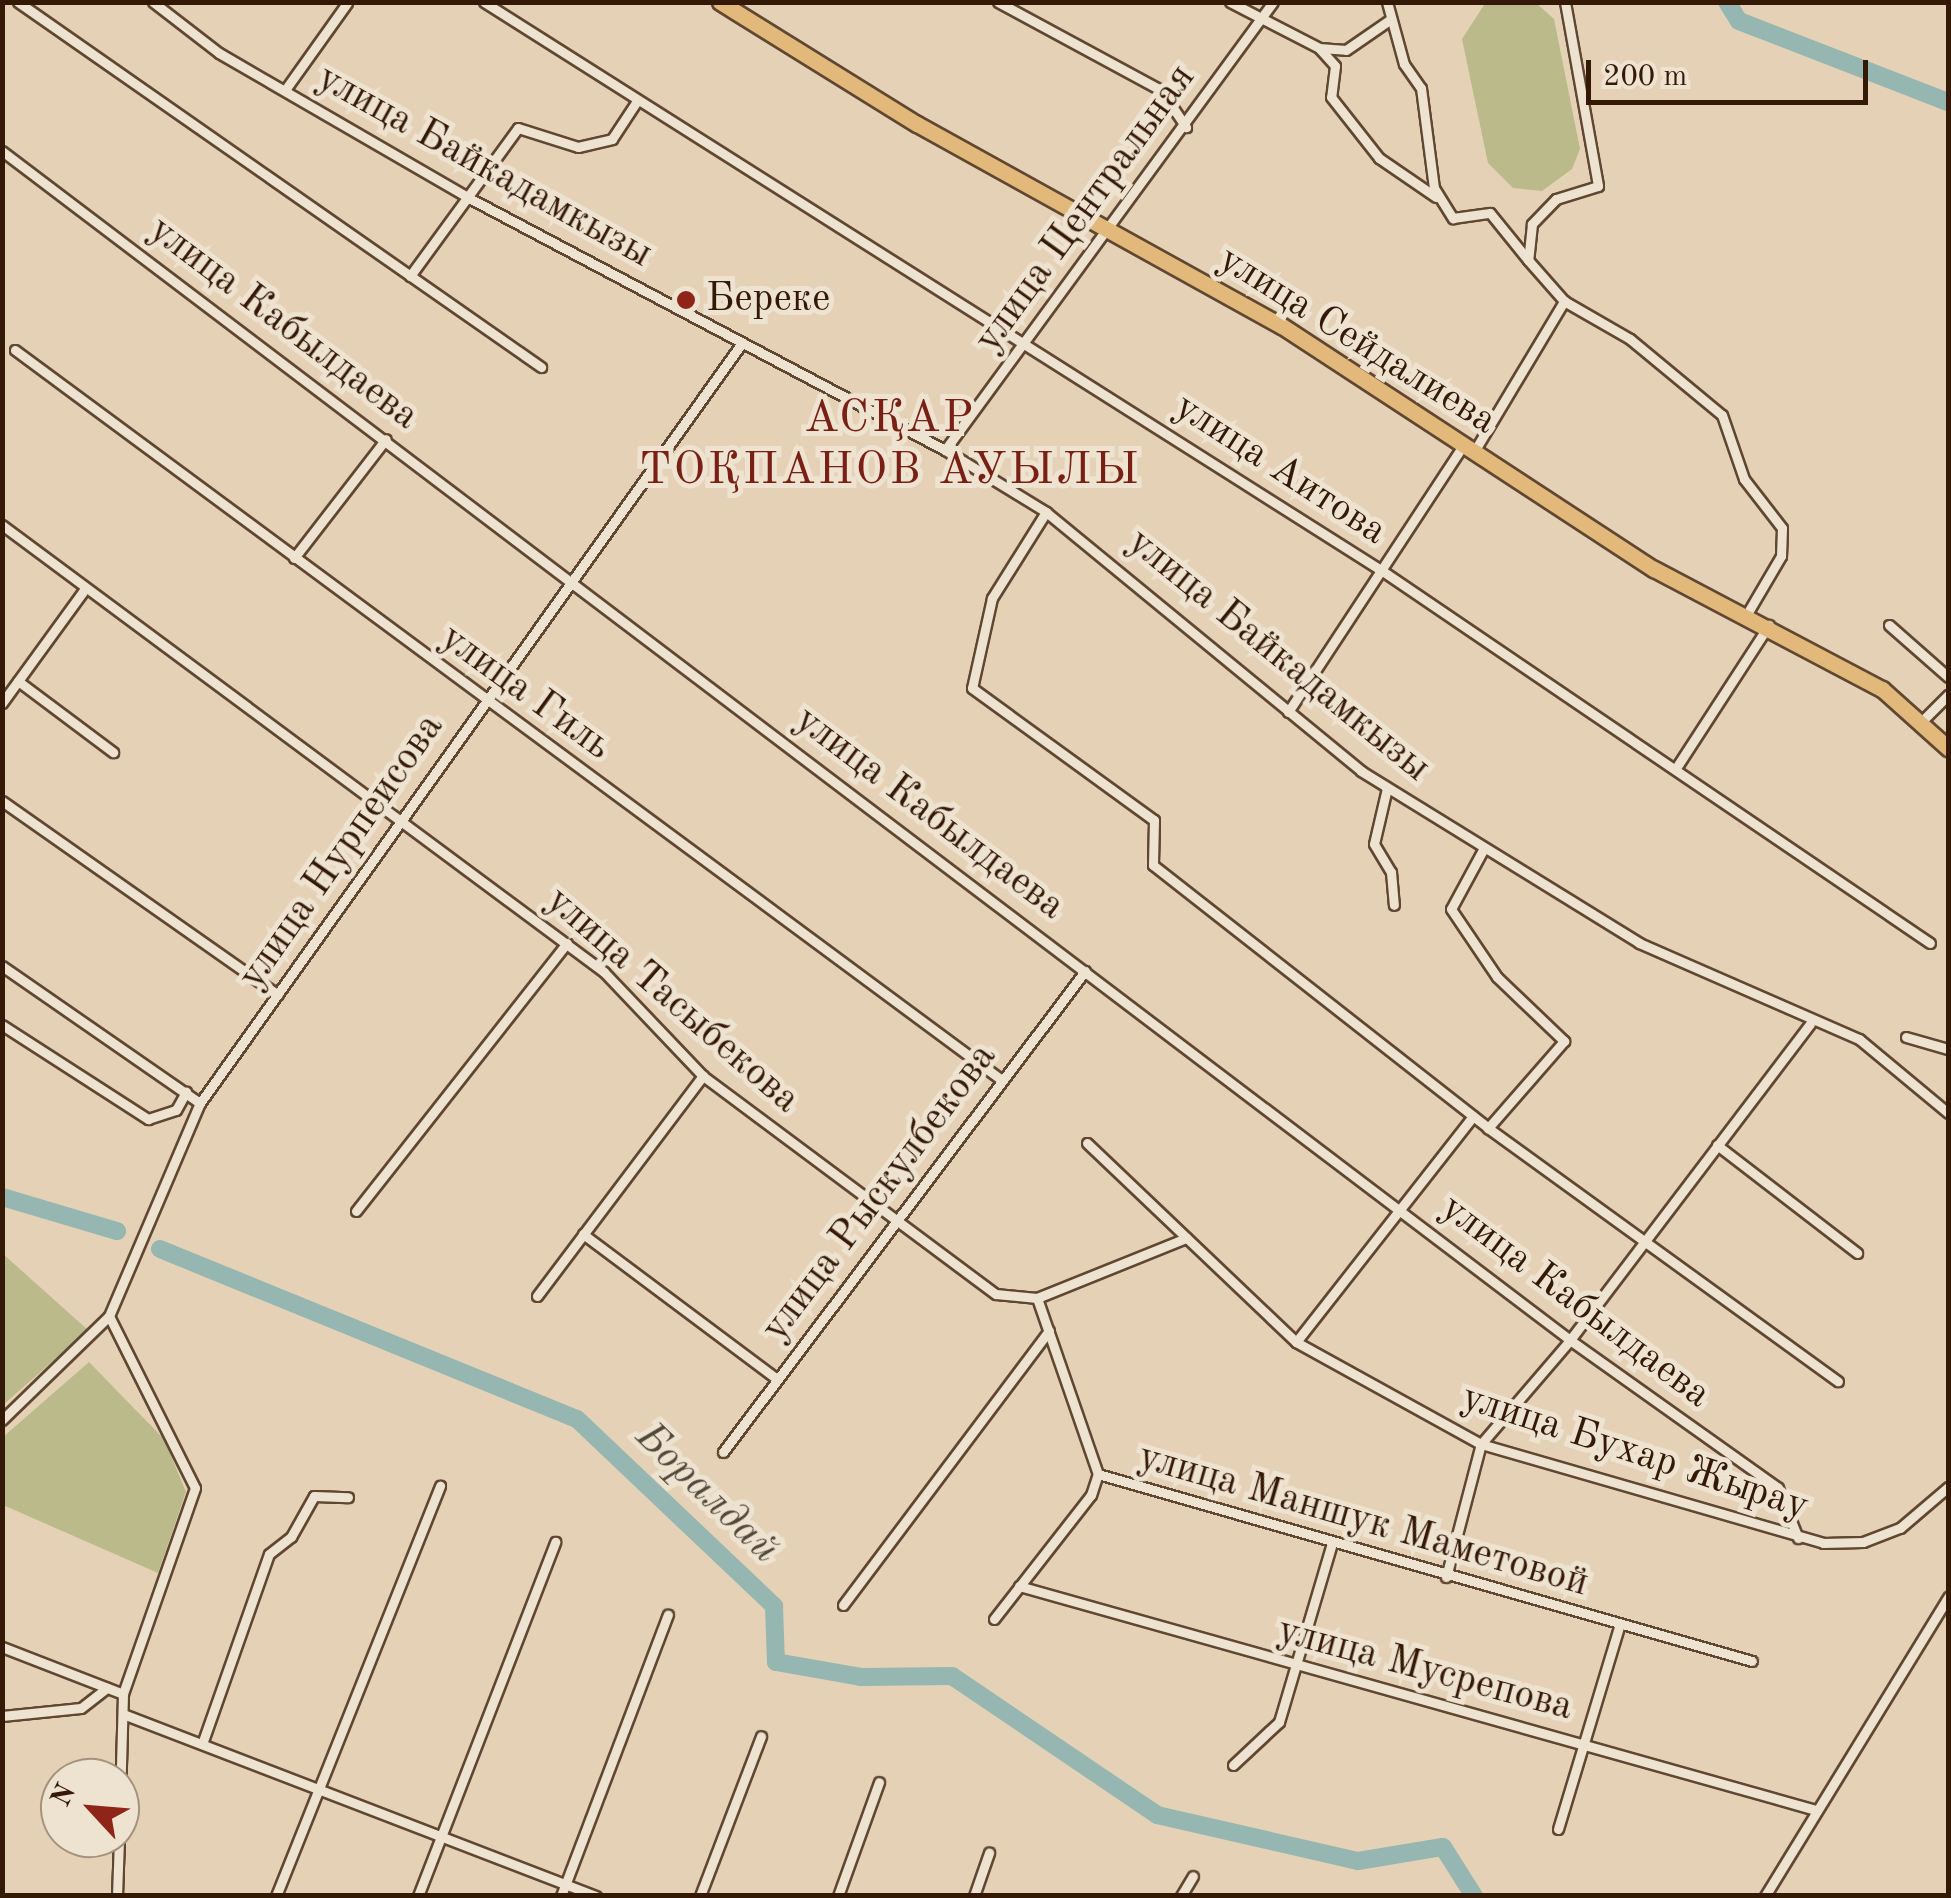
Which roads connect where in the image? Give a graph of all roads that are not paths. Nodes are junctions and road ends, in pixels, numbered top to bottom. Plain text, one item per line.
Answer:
1 (18, 2) edge
2 (153, 2) edge
3 (484, 2) edge
4 (720, 2) edge
5 (998, 2) edge
6 (1230, 2) edge
7 (1273, 2) edge
8 (1387, 2) edge
9 (1565, 2) edge
10 (346, 4) edge
11 (1392, 20) junction
12 (1259, 22) junction
13 (1319, 48) junction
14 (285, 90) junction
15 (637, 101) junction
16 (1186, 127) junction
17 (2, 151) edge
18 (471, 200) junction
19 (1442, 202) junction
20 (1109, 232) junction
21 (1528, 260) junction
22 (410, 276) junction
23 (1564, 301) junction
24 (1026, 342) junction
25 (742, 343) junction
26 (15, 350) dead end
27 (541, 367) dead end
28 (386, 438) junction
29 (1470, 446) junction
30 (945, 450) junction
31 (1046, 512) junction
32 (4, 530) edge
33 (294, 558) junction
34 (1384, 572) junction
35 (574, 580) junction
36 (84, 590) junction
37 (1747, 614) junction
38 (1889, 624) dead end
39 (1769, 625) junction
40 (1948, 676) edge
41 (18, 681) junction
42 (1948, 695) edge
43 (486, 702) junction
44 (2, 703) edge
45 (1288, 712) junction
46 (1920, 723) junction
47 (1948, 748) edge
48 (113, 752) dead end
49 (1678, 765) junction
50 (1387, 788) junction
51 (2, 801) edge
52 (403, 818) junction
53 (1484, 848) junction
54 (1394, 904) dead end
55 (567, 943) junction
56 (1930, 943) dead end
57 (2, 966) edge
58 (1085, 970) junction
59 (278, 995) junction
60 (1810, 1024) junction
61 (2, 1025) edge
62 (1906, 1037) dead end
63 (1948, 1049) edge
64 (703, 1076) junction
65 (1002, 1080) junction
66 (186, 1092) junction
67 (200, 1102) junction
68 (1948, 1113) edge
69 (1473, 1116) junction
70 (1488, 1128) junction
71 (1087, 1143) dead end
72 (1717, 1146) junction
73 (1400, 1208) junction
74 (356, 1210) dead end
75 (893, 1222) junction
76 (582, 1234) junction
77 (1186, 1238) junction
78 (1646, 1244) junction
79 (1857, 1253) dead end
80 (537, 1296) dead end
81 (1037, 1298) junction
82 (109, 1316) junction
83 (1049, 1331) junction
84 (1570, 1340) junction
85 (1296, 1342) junction
86 (776, 1379) junction
87 (1838, 1381) dead end
88 (2, 1420) edge
89 (1481, 1444) junction
90 (723, 1452) dead end
91 (1098, 1474) junction
92 (440, 1486) dead end
93 (1948, 1487) edge
94 (348, 1497) dead end
95 (1798, 1538) junction
96 (555, 1542) dead end
97 (1332, 1543) junction
98 (1446, 1577) junction
99 (1019, 1586) junction
100 (1948, 1597) edge
101 (843, 1605) dead end
102 (668, 1614) dead end
103 (994, 1619) dead end
104 (1619, 1627) junction
105 (2, 1648) edge
106 (1752, 1661) dead end
107 (1295, 1667) junction
108 (107, 1688) junction
109 (123, 1694) junction
110 (123, 1714) junction
111 (2, 1716) edge
112 (761, 1736) dead end
113 (202, 1744) junction
114 (1582, 1744) junction
115 (121, 1758) edge
116 (1233, 1765) dead end
117 (880, 1782) dead end
118 (324, 1790) junction
119 (1816, 1810) junction
120 (1558, 1829) dead end
121 (442, 1835) junction
122 (989, 1852) dead end
123 (118, 1858) edge
124 (1193, 1876) dead end
125 (565, 1884) junction
126 (276, 1895) edge
127 (116, 1896) edge
128 (418, 1896) edge
129 (561, 1896) edge
130 (596, 1896) edge
131 (700, 1896) edge
132 (838, 1896) edge
133 (974, 1896) edge
134 (1181, 1896) edge
135 (1765, 1896) edge

1 - 22 street
2 - 14 street, улица Байкадамкызы
3 - 15 street, улица Аитова
4 - 20 main road, улица Сейдалиева
5 - 16 street
6 - 12 street
7 - 12 street, улица Центральная
8 - 11 street
9 - 21 street
10 - 14 street
11 - 13 street
11 - 19 street
12 - 13 street
12 - 16 street, улица Центральная
13 - 19 street
14 - 18 street, улица Байкадамкызы
15 - 18 street
15 - 24 street, улица Аитова
16 - 20 street, улица Центральная
17 - 28 street, улица Кабылдаева
18 - 22 street
18 - 25 street, улица Байкадамкызы
19 - 21 street
20 - 24 street, улица Центральная
20 - 29 main road, улица Сейдалиева
21 - 23 street
22 - 27 street
23 - 29 street
23 - 37 street
24 - 30 street, улица Центральная
24 - 34 street, улица Аитова
25 - 30 street, улица Байкадамкызы
25 - 35 street, улица Нурпеисова
26 - 33 street, улица Гиль
28 - 33 street
28 - 35 street, улица Кабылдаева
29 - 34 street
29 - 37 main road, улица Сейдалиева
30 - 31 street, улица Байкадамкызы
31 - 45 street, улица Байкадамкызы
31 - 69 street
32 - 36 street, улица Тасыбекова
33 - 43 street, улица Гиль
34 - 45 street
34 - 49 street, улица Аитова
35 - 43 street, улица Нурпеисова
35 - 58 street, улица Кабылдаева
36 - 41 street
36 - 52 street, улица Тасыбекова
37 - 39 main road, улица Сейдалиева
38 - 40 street
39 - 46 main road, улица Сейдалиева
39 - 49 street
41 - 44 street
41 - 48 street
42 - 46 street
43 - 52 street, улица Нурпеисова
43 - 65 street, улица Гиль
45 - 50 street, улица Байкадамкызы
46 - 47 main road, улица Сейдалиева
49 - 56 street, улица Аитова
50 - 53 street, улица Байкадамкызы
50 - 54 street
51 - 59 street
52 - 55 street, улица Тасыбекова
52 - 59 street, улица Нурпеисова
53 - 60 street, улица Байкадамкызы
53 - 70 street
55 - 64 street, улица Тасыбекова
55 - 74 street
57 - 66 street
58 - 65 street, улица Рыскулбекова
58 - 73 street, улица Кабылдаева
59 - 67 street, улица Нурпеисова
60 - 68 street, улица Байкадамкызы
60 - 72 street
61 - 66 street
62 - 63 street
64 - 75 street, улица Тасыбекова
64 - 76 street
65 - 75 street, улица Рыскулбекова
66 - 67 street
67 - 82 street, улица Нурпеисова
69 - 70 street
69 - 73 street
70 - 78 street
71 - 77 street, улица Бухар Жырау
72 - 78 street
72 - 79 street
73 - 84 street, улица Кабылдаева
73 - 85 street
75 - 81 street, улица Тасыбекова
75 - 86 street, улица Рыскулбекова
76 - 80 street
76 - 86 street
77 - 81 street
77 - 85 street, улица Бухар Жырау
78 - 84 street
78 - 87 street
81 - 83 street, улица Маншук Маметовой
82 - 88 street
82 - 109 street
83 - 91 street, улица Маншук Маметовой
83 - 101 street
84 - 89 street
84 - 95 street, улица Кабылдаева
85 - 89 street, улица Бухар Жырау
86 - 90 street, улица Рыскулбекова
89 - 95 street, улица Бухар Жырау
89 - 98 street
91 - 97 street, улица Маншук Маметовой
91 - 99 street
92 - 118 street
93 - 95 street, улица Бухар Жырау
94 - 113 street
96 - 121 street
97 - 98 street, улица Маншук Маметовой
97 - 107 street
98 - 104 street, улица Маншук Маметовой
99 - 103 street
99 - 107 street, улица Мусрепова
100 - 119 street
102 - 125 street
104 - 106 street, улица Маншук Маметовой
104 - 114 street
105 - 108 street
107 - 114 street, улица Мусрепова
107 - 116 street
108 - 109 street
108 - 111 street
109 - 110 street
110 - 113 street
110 - 115 street
112 - 131 street
113 - 118 street
114 - 119 street, улица Мусрепова
114 - 120 street
117 - 132 street
118 - 121 street
118 - 126 street
119 - 135 street
121 - 125 street
121 - 128 street
122 - 133 street
123 - 127 street
124 - 134 street
125 - 129 street
125 - 130 street

